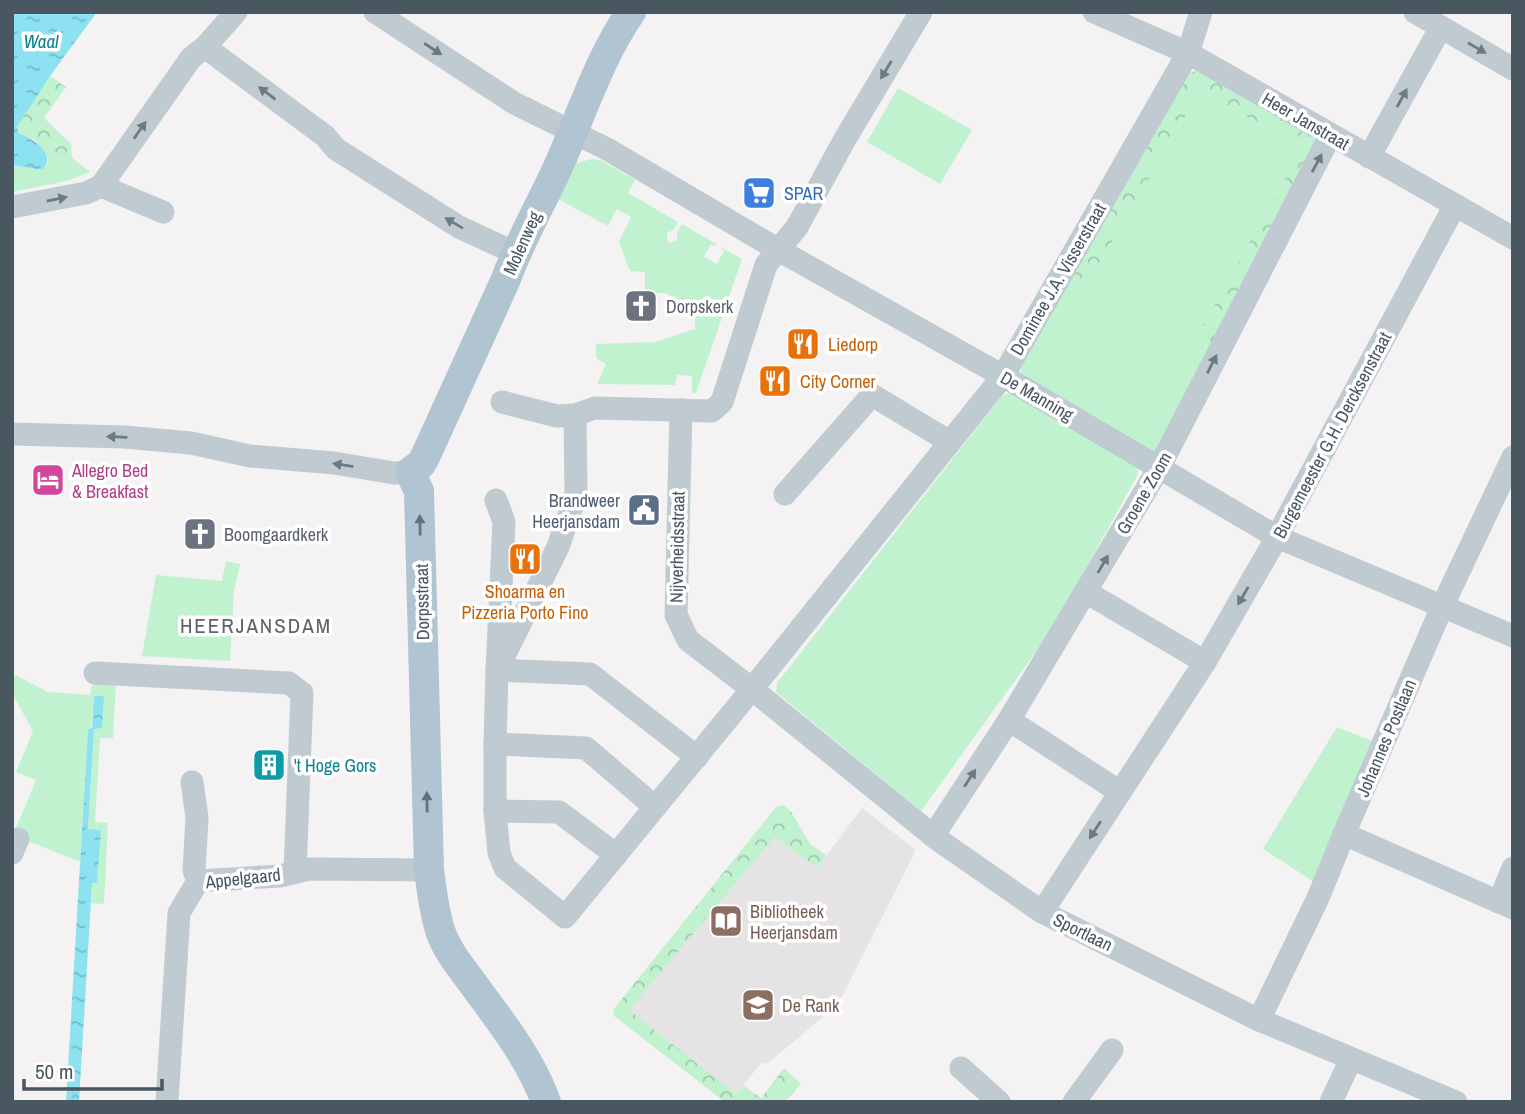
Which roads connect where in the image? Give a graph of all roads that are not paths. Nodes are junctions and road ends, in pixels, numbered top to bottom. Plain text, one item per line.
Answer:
1 (236, 12) edge
2 (375, 12) edge
3 (631, 12) edge
4 (921, 12) edge
5 (1094, 12) edge
6 (1201, 12) edge
7 (1415, 12) edge
8 (1441, 27) junction
9 (205, 47) junction
10 (1188, 53) junction
11 (1513, 69) edge
12 (573, 132) junction
13 (1331, 136) junction
14 (1369, 157) junction
15 (101, 186) junction
16 (1455, 205) junction
17 (12, 207) edge
18 (163, 212) dead end
19 (1513, 238) edge
20 (777, 249) junction
21 (515, 253) junction
22 (1003, 376) junction
23 (502, 402) dead end
24 (681, 410) junction
25 (575, 415) junction
26 (12, 434) edge
27 (950, 442) junction
28 (1513, 457) edge
29 (1159, 468) junction
30 (410, 472) junction
31 (785, 494) dead end
32 (496, 500) dead end
33 (1277, 537) junction
34 (1086, 592) junction
35 (1442, 607) junction
36 (1513, 636) edge
37 (1205, 662) junction
38 (497, 670) junction
39 (94, 673) dead end
40 (752, 690) junction
41 (1009, 720) junction
42 (495, 744) junction
43 (697, 757) junction
44 (192, 782) dead end
45 (1120, 792) junction
46 (655, 807) junction
47 (495, 811) junction
48 (1344, 834) junction
49 (933, 836) junction
50 (616, 855) junction
51 (1513, 868) edge
52 (429, 870) junction
53 (295, 873) junction
54 (198, 881) junction
55 (1506, 904) edge
56 (1042, 912) junction
57 (1259, 1020) junction
58 (1112, 1050) dead end
59 (1351, 1059) junction
60 (961, 1068) dead end
61 (167, 1102) edge
62 (546, 1102) edge
63 (999, 1102) edge
64 (1074, 1102) edge
65 (1331, 1102) edge
66 (1456, 1102) edge

1 - 9 street
2 -> 12 street, De Manning
3 - 12 main road, Molenweg
4 -> 20 street
5 - 10 street, Heer Janstraat
6 - 10 street, Dominee J.A. Visserstraat
7 - 8 street
8 -> 11 street
14 -> 8 street
15 -> 9 street
21 -> 9 street
10 - 13 street, Heer Janstraat
10 - 22 street, Dominee J.A. Visserstraat
12 - 20 street, De Manning
12 - 21 main road, Molenweg
13 - 14 street, Heer Janstraat
29 -> 13 street, Groene Zoom
14 - 16 street, Heer Janstraat
17 -> 15 street
15 - 18 street
16 - 19 street, Heer Janstraat
16 - 33 street, Burgemeester G.H. Dercksenstraat
20 - 22 street, De Manning
20 - 24 street
21 - 30 main road, Molenweg
22 - 27 street, Dominee J.A. Visserstraat
22 - 29 street, De Manning
23 - 25 street
24 - 25 street
24 - 40 street, Nijverheidsstraat
25 - 38 street
30 -> 26 street
27 - 31 street
27 - 40 street, Dominee J.A. Visserstraat
28 - 35 street, Johannes Postlaan
29 - 33 street, De Manning
34 -> 29 street, Groene Zoom
52 -> 30 main road, Dorpsstraat
32 - 38 street
33 - 35 street, De Manning
33 -> 37 street, Burgemeester G.H. Dercksenstraat
34 - 37 street
34 - 41 street, Groene Zoom
35 - 36 street, De Manning
35 - 48 street, Johannes Postlaan
37 - 45 street, Burgemeester G.H. Dercksenstraat
38 - 42 street
38 - 43 street
39 - 53 street
40 - 43 street
40 - 49 street, Sportlaan
41 - 45 street
49 -> 41 street, Groene Zoom
42 - 46 street
42 - 47 street
43 - 46 street
44 - 54 street
45 -> 56 street, Burgemeester G.H. Dercksenstraat
46 - 50 street
47 - 50 street
47 - 50 street
48 - 55 street
48 - 57 street, Johannes Postlaan
49 - 56 street, Sportlaan
51 - 55 street
52 - 53 street, Appelgaard
52 - 62 main road, Dorpsstraat
53 - 54 street, Appelgaard
54 - 61 street, Appelgaard
56 - 57 street, Sportlaan
57 - 59 street, Sportlaan
58 - 64 street
59 - 65 street
59 - 66 street, Sportlaan
60 - 63 street

